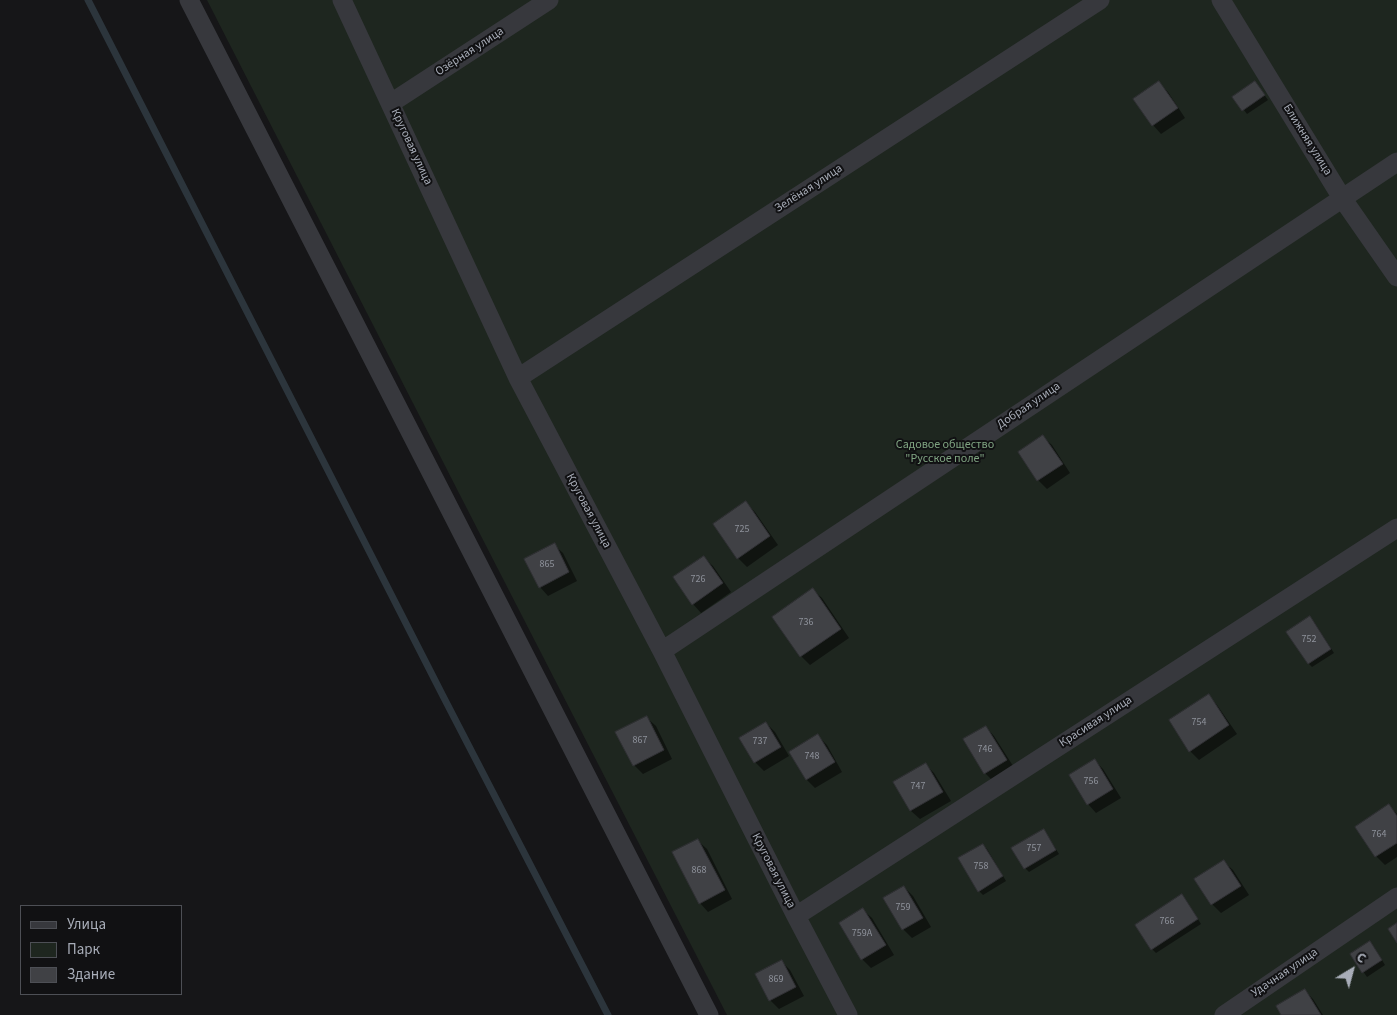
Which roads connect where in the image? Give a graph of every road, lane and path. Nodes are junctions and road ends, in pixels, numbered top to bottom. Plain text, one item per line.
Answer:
1 (189, 0) edge
2 (342, 0) edge
3 (549, 0) edge
4 (1100, 0) edge
5 (1221, 0) edge
6 (391, 103) junction
7 (1397, 162) edge
8 (1342, 198) junction
9 (1397, 277) edge
10 (518, 378) junction
11 (1397, 528) edge
12 (662, 651) junction
13 (1397, 897) edge
14 (796, 916) junction
15 (709, 1015) edge
16 (848, 1015) edge
17 (1224, 1015) edge

1 - 15 street
2 - 6 street, Круговая улица
3 - 6 street, Озёрная улица
4 - 10 street, Зелёная улица
5 - 8 street, Ближняя улица
6 - 10 street, Круговая улица
7 - 8 street, Добрая улица
8 - 9 street, Ближняя улица
8 - 12 street, Добрая улица
10 - 12 street, Круговая улица
11 - 14 street, Красивая улица
12 - 14 street, Круговая улица
13 - 17 street, Удачная улица
14 - 16 street, Круговая улица

